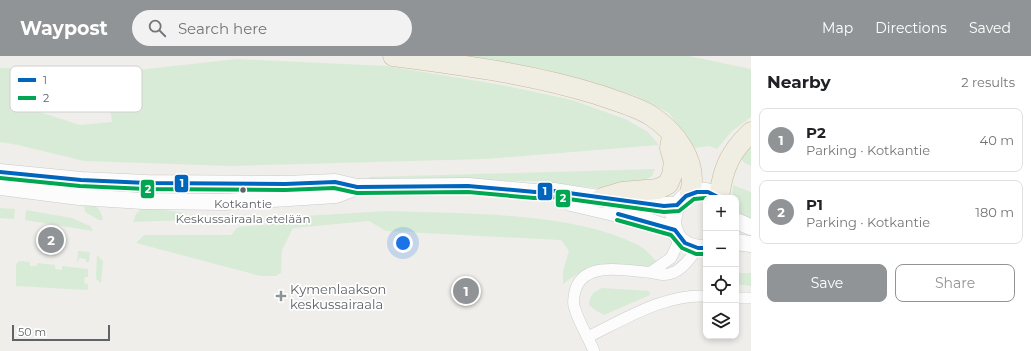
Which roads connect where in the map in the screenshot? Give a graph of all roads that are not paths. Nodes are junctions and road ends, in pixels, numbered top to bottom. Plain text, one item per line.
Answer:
1 (393, 56) edge
2 (751, 132) edge
3 (673, 134) junction
4 (0, 172) edge
5 (0, 187) edge
6 (357, 187) junction
7 (535, 192) junction
8 (714, 195) edge
9 (719, 195) edge
10 (602, 198) junction
11 (683, 199) junction
12 (739, 222) edge
13 (751, 227) edge
14 (678, 235) junction
15 (739, 242) edge
16 (751, 244) edge
17 (702, 248) edge
18 (651, 272) junction
19 (703, 296) edge
20 (739, 298) edge
21 (751, 298) edge
22 (588, 337) junction
23 (594, 351) edge

1 - 3 highway
2 - 9 highway
3 - 10 highway
3 - 11 highway
4 - 6 street
5 - 6 street
6 - 7 street
7 - 10 street
7 - 14 street
8 - 11 street
10 - 11 street
11 - 14 street
12 - 13 street
14 - 17 street
14 - 18 street
15 - 16 street
17 - 18 street
18 - 22 street
19 - 22 street
20 - 21 street
22 - 23 street

